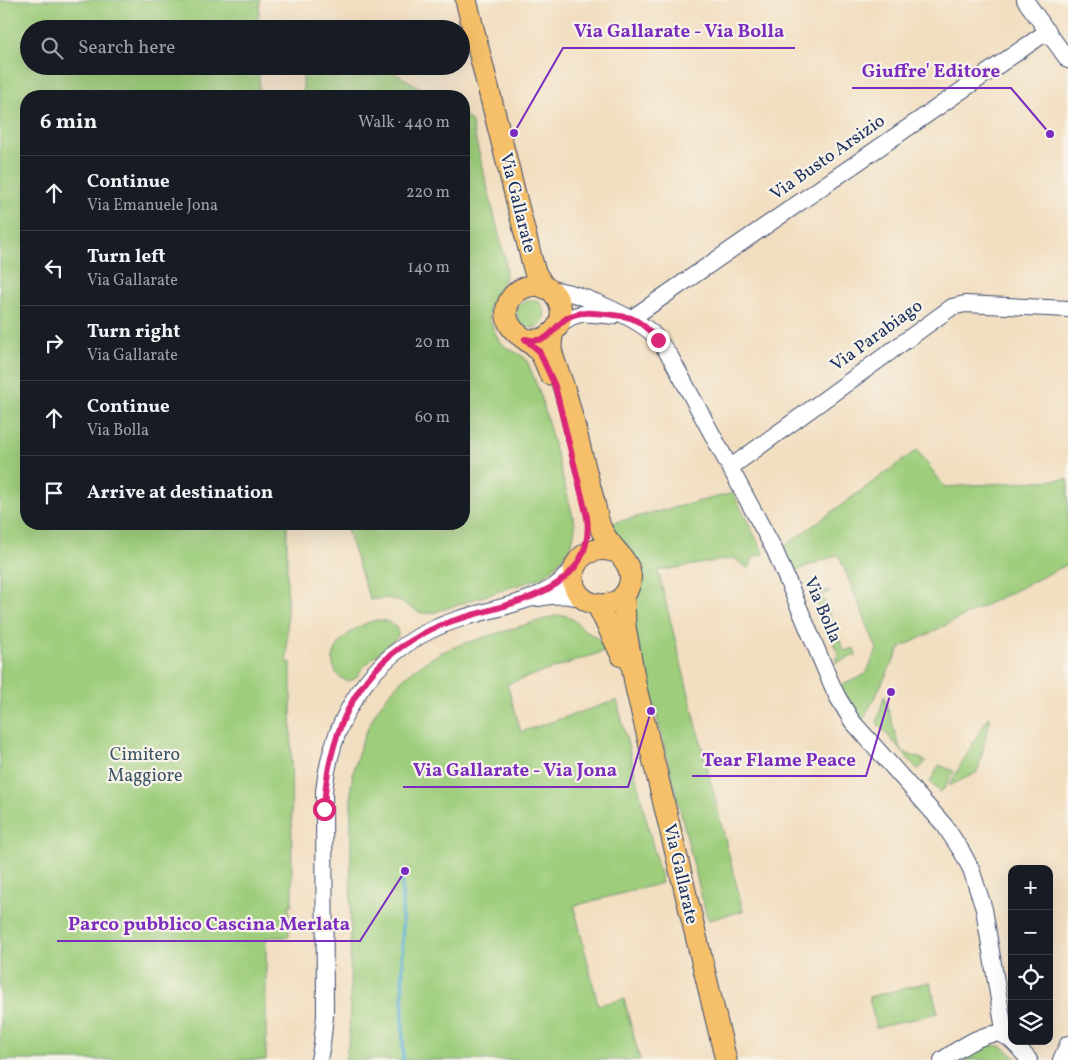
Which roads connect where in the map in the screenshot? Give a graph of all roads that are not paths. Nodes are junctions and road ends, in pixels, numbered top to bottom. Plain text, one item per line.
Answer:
1 (456, 0) edge
2 (466, 0) edge
3 (1025, 0) edge
4 (461, 20) edge
5 (1048, 32) junction
6 (470, 55) edge
7 (1068, 60) edge
8 (548, 289) junction
9 (517, 291) junction
10 (1068, 309) edge
11 (632, 318) junction
12 (556, 329) junction
13 (525, 339) junction
14 (731, 467) junction
15 (616, 552) junction
16 (580, 560) junction
17 (624, 596) junction
18 (520, 601) junction
19 (591, 603) junction
20 (636, 688) junction
21 (1005, 1036) junction
22 (1068, 1044) edge
23 (319, 1060) edge
24 (726, 1060) edge
25 (942, 1060) edge
26 (1029, 1060) edge
27 (1061, 1060) edge

1 - 4 main road, Via Gallarate
2 - 8 main road, Via Gallarate
3 - 5 street
5 - 7 street
5 - 11 street, Via Busto Arsizio
6 - 9 main road, Via Gallarate
8 - 9 main road
8 - 11 street, Via Bolla
8 - 12 main road, Via Gallarate
9 - 13 main road, Via Gallarate
10 - 14 street, Via Parabiago
11 - 12 street, Via Bolla
11 - 14 street, Via Bolla
12 - 13 main road
12 - 15 main road, Via Gallarate
13 - 16 main road, Via Gallarate
14 - 21 street, Via Bolla
15 - 16 main road
15 - 17 main road, Via Gallarate
16 - 18 street
16 - 19 main road, Via Gallarate
17 - 19 main road
17 - 20 main road, Via Gallarate
18 - 19 street
18 - 23 street
19 - 20 main road, Via Gallarate
20 - 24 main road, Via Gallarate
21 - 25 street
21 - 26 street
22 - 27 street

